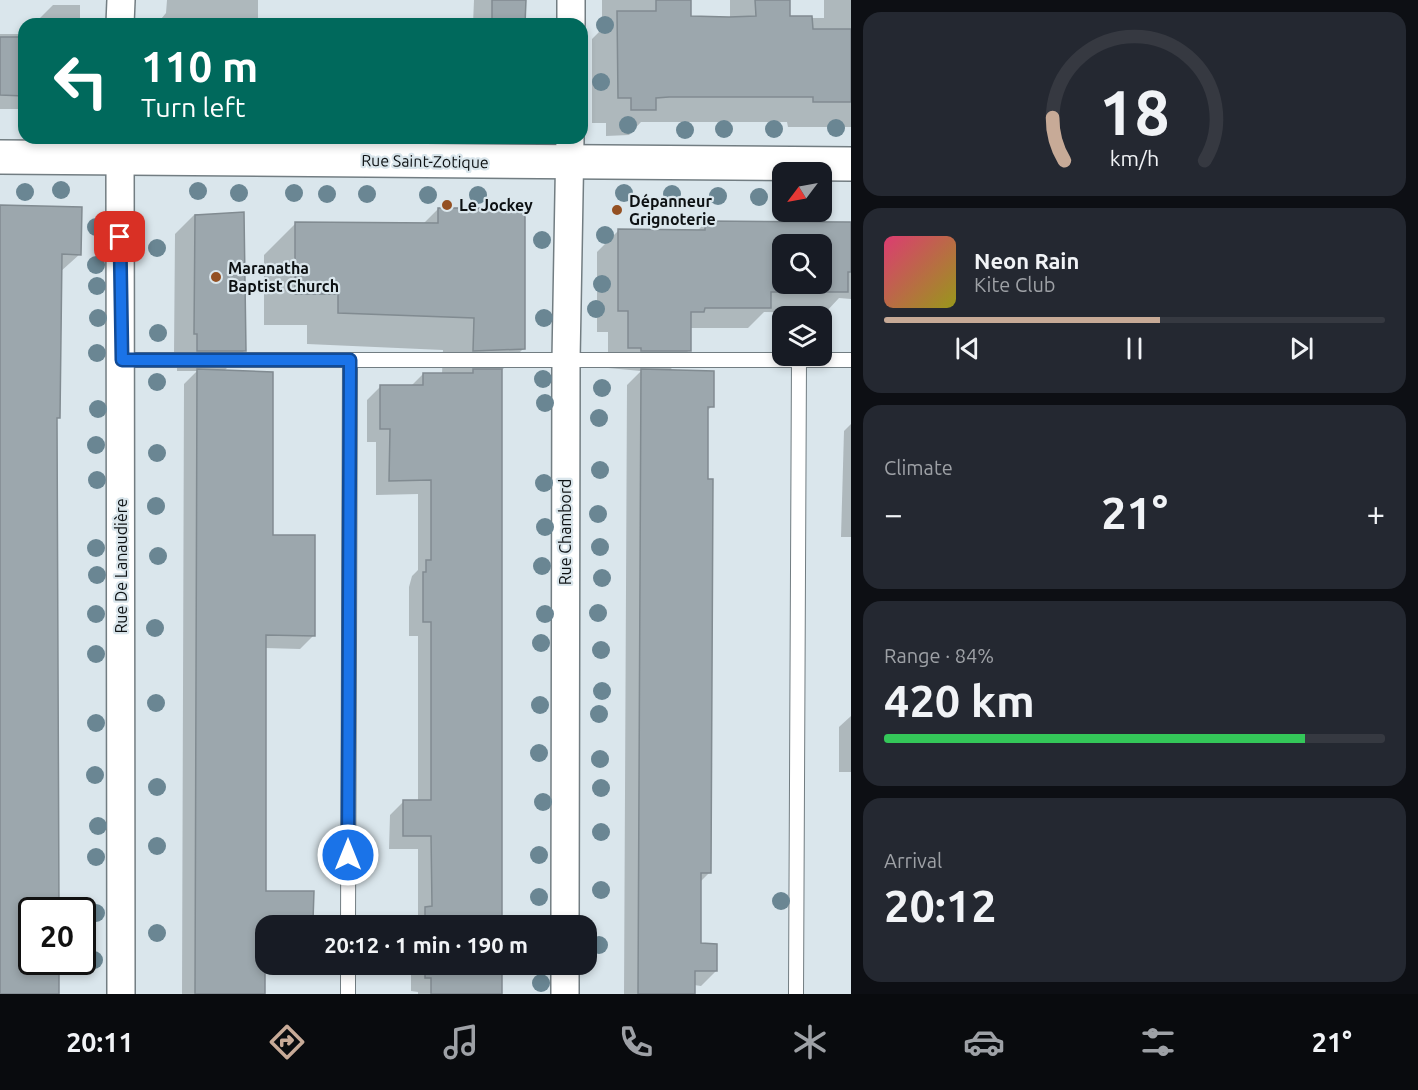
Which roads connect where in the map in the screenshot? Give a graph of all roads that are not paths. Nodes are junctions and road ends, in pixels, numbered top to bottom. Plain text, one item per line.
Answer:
1 (121, 0) edge
2 (572, 0) edge
3 (120, 18) edge
4 (571, 18) edge
5 (120, 148) edge
6 (570, 151) edge
7 (0, 157) edge
8 (851, 164) edge
9 (122, 360) junction
10 (350, 360) junction
11 (566, 360) junction
12 (772, 360) edge
13 (832, 360) edge
14 (851, 360) edge
15 (799, 366) edge
16 (348, 915) edge
17 (565, 915) edge
18 (348, 975) edge
19 (565, 975) edge
20 (121, 994) edge
21 (348, 994) edge
22 (565, 994) edge
23 (796, 994) edge

1 - 3 street
2 - 4 street
5 - 6 street, Rue Saint-Zotique
5 - 7 street, Rue Saint-Zotique
5 - 9 street, Rue De Lanaudière
6 - 8 street, Rue Saint-Zotique
6 - 11 street, Rue Chambord
9 - 10 lane
9 - 20 street, Rue De Lanaudière
10 - 11 lane
10 - 16 lane
11 - 12 lane
11 - 17 street, Rue Chambord
13 - 14 lane
15 - 23 lane
18 - 21 lane
19 - 22 street

